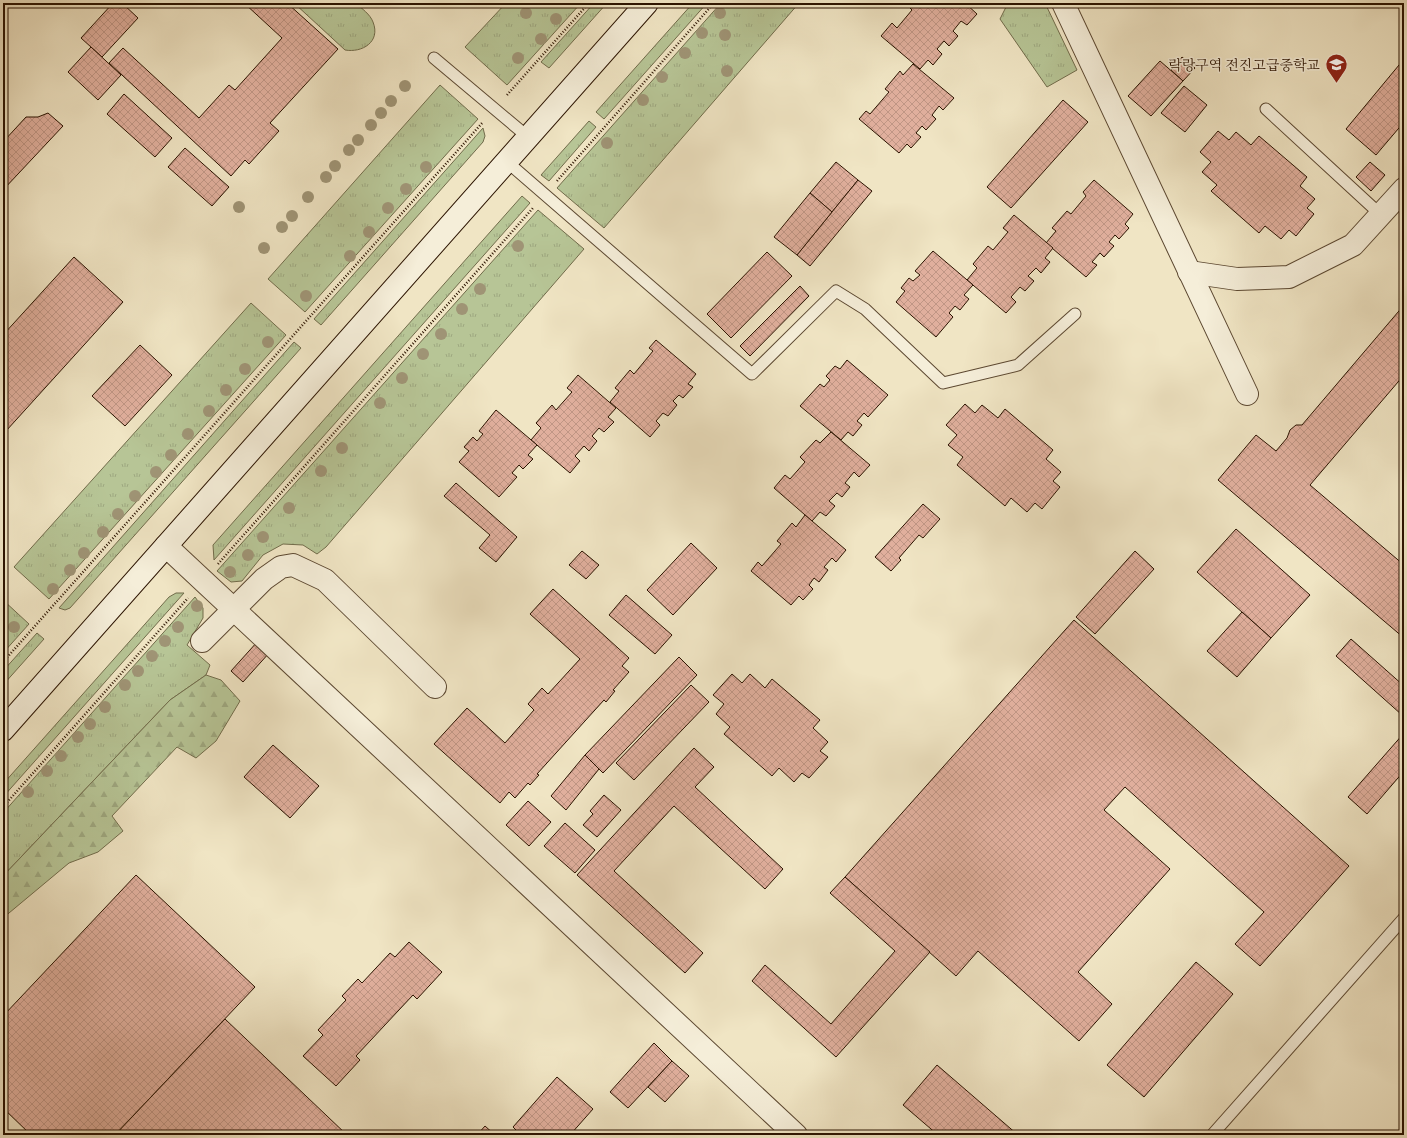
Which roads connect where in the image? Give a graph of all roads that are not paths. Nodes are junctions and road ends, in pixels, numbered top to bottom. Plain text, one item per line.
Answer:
1 (647, 3) edge
2 (1063, 3) edge
3 (434, 58) dead end
4 (1266, 109) dead end
5 (528, 137) junction
6 (506, 161) junction
7 (1404, 189) edge
8 (1381, 215) junction
9 (1189, 272) junction
10 (1076, 314) dead end
11 (1246, 394) dead end
12 (166, 546) junction
13 (233, 608) junction
14 (202, 640) dead end
15 (435, 687) dead end
16 (3, 730) edge
17 (1404, 918) edge
18 (796, 1135) edge
19 (1212, 1135) edge

1 - 5 street
2 - 9 street
3 - 5 lane
4 - 8 lane
5 - 6 street
6 - 10 lane
6 - 12 street
7 - 8 street
8 - 9 street
9 - 11 street
12 - 13 street
12 - 16 street
13 - 14 street
13 - 15 street
13 - 18 street
17 - 19 lane

